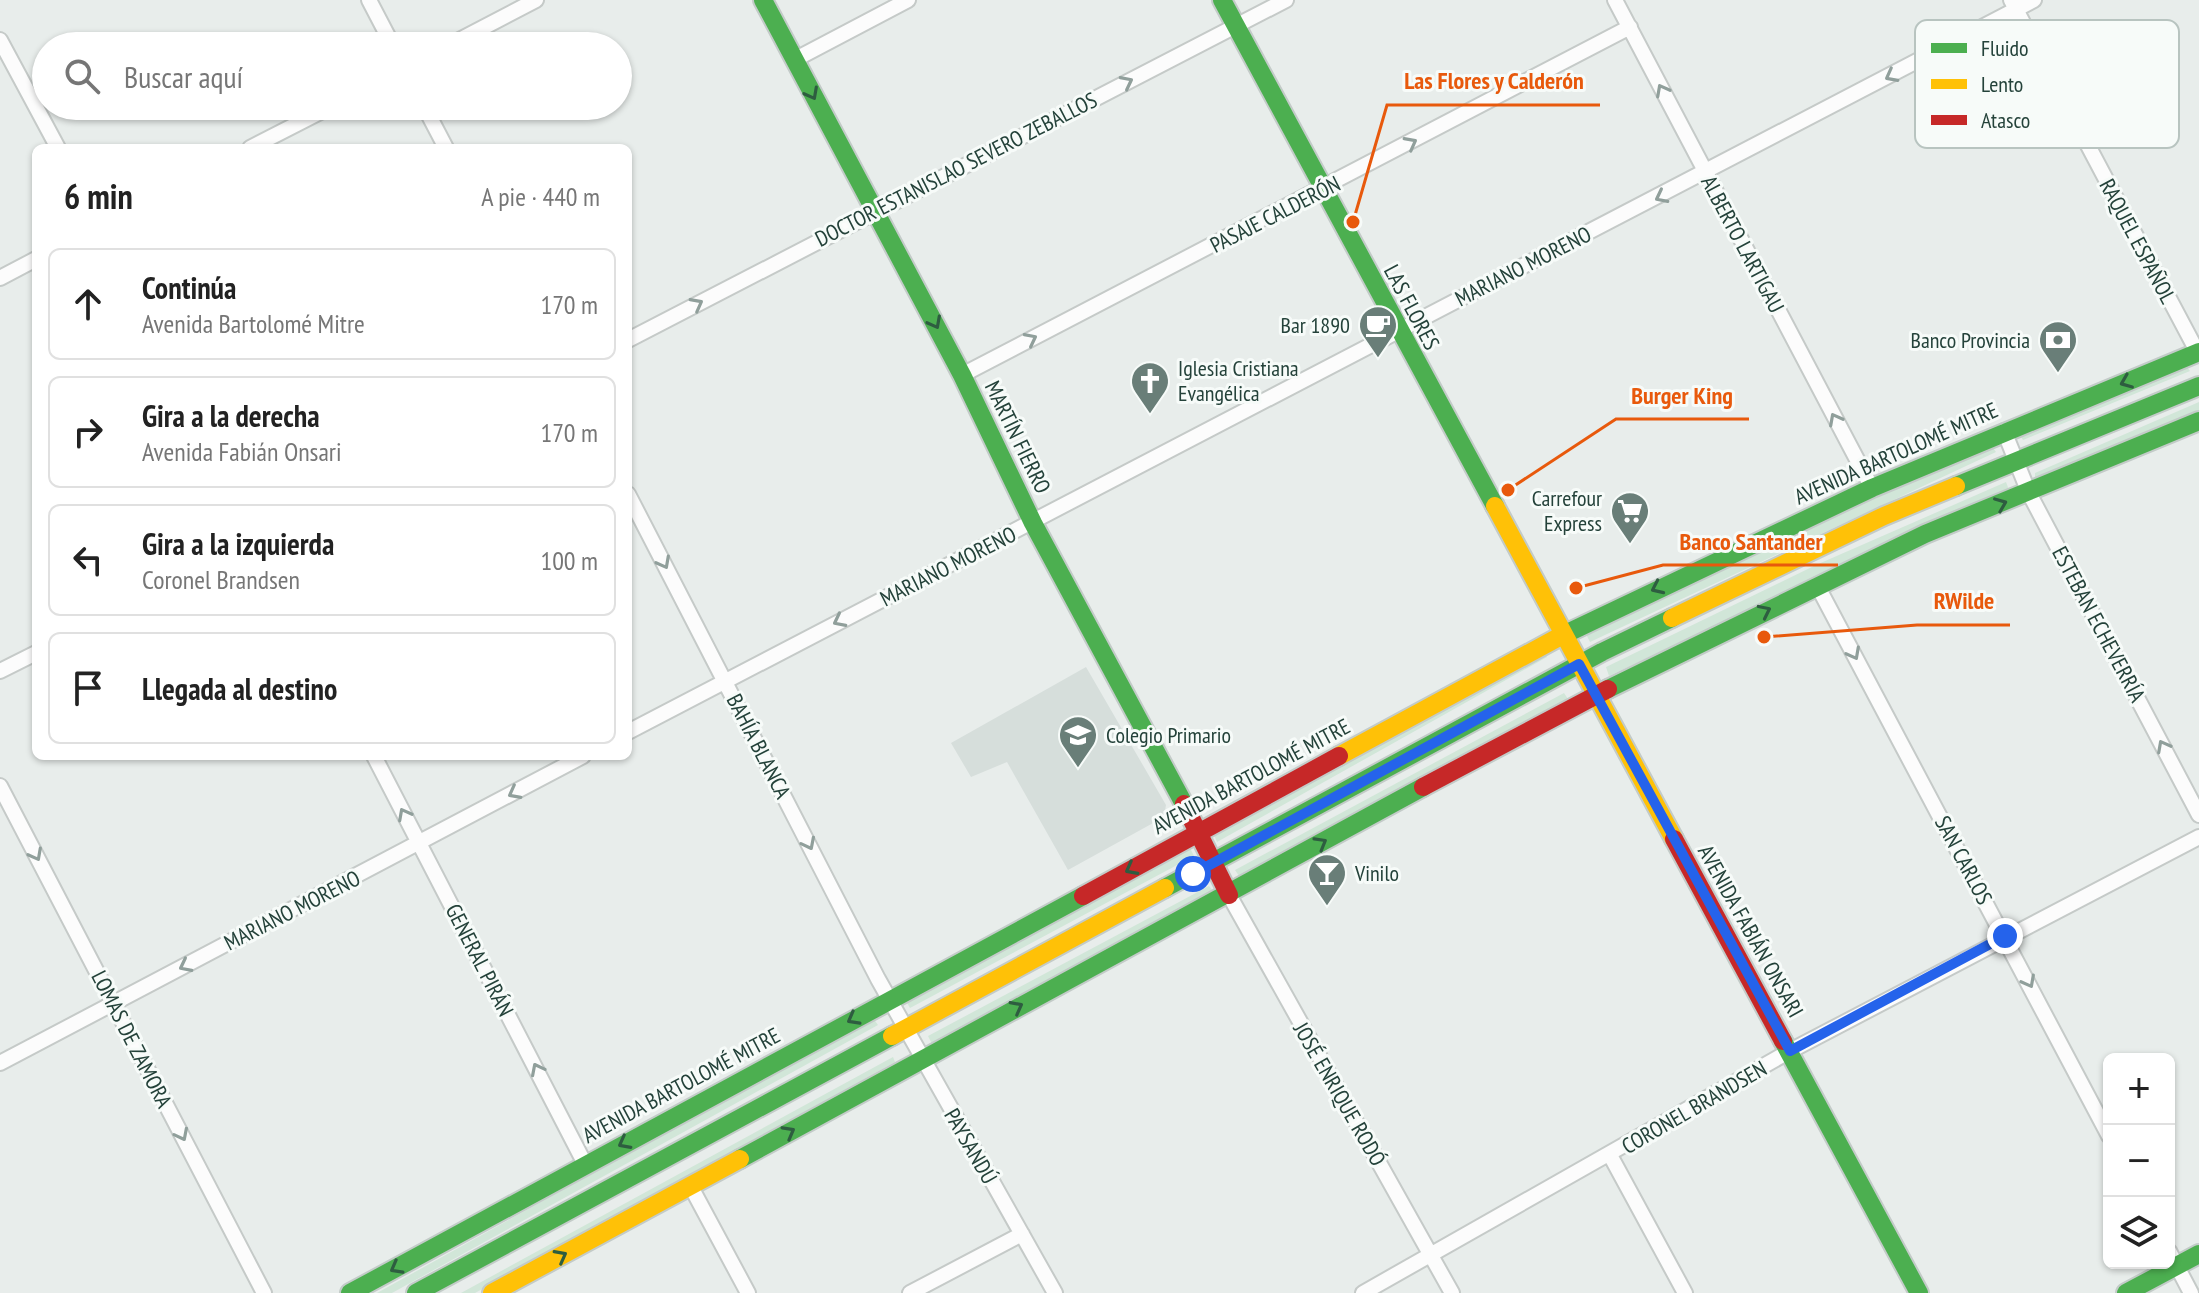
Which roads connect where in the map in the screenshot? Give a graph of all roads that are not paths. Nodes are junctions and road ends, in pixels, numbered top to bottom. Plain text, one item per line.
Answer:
1 (369, 0) edge
2 (536, 0) edge
3 (763, 0) edge
4 (908, 0) edge
5 (1222, 0) edge
6 (1286, 0) edge
7 (1615, 0) edge
8 (2034, 0) edge
9 (2013, 5) edge
10 (1986, 20) edge
11 (1236, 26) junction
12 (1630, 27) junction
13 (386, 32) edge
14 (475, 32) edge
15 (0, 40) edge
16 (1915, 59) edge
17 (794, 60) junction
18 (32, 100) edge
19 (43, 120) edge
20 (305, 120) edge
21 (431, 120) edge
22 (56, 144) edge
23 (258, 144) edge
24 (444, 144) edge
25 (2089, 148) edge
26 (1706, 174) junction
27 (1322, 190) junction
28 (875, 210) junction
29 (32, 261) edge
30 (0, 278) edge
31 (1397, 330) junction
32 (632, 338) edge
33 (2199, 353) edge
34 (962, 375) junction
35 (2199, 386) edge
36 (2199, 421) edge
37 (2004, 431) junction
38 (2017, 462) junction
39 (1872, 488) junction
40 (2029, 493) junction
41 (632, 502) edge
42 (1033, 523) junction
43 (1817, 585) junction
44 (1563, 635) junction
45 (32, 655) edge
46 (1579, 664) junction
47 (0, 671) edge
48 (725, 679) junction
49 (1595, 696) junction
50 (632, 730) edge
51 (376, 760) edge
52 (576, 760) edge
53 (0, 786) edge
54 (2199, 815) edge
55 (1199, 832) junction
56 (2199, 837) edge
57 (420, 844) junction
58 (1214, 863) junction
59 (1229, 895) junction
60 (2005, 936) junction
61 (889, 999) junction
62 (114, 1003) junction
63 (906, 1030) junction
64 (1790, 1051) junction
65 (922, 1059) junction
66 (0, 1063) edge
67 (2103, 1125) edge
68 (1610, 1155) junction
69 (585, 1164) junction
70 (690, 1185) junction
71 (1022, 1234) junction
72 (2199, 1254) edge
73 (1431, 1255) junction
74 (2175, 1258) edge
75 (2175, 1262) edge
76 (2158, 1269) edge
77 (264, 1293) edge
78 (350, 1293) edge
79 (416, 1293) edge
80 (492, 1293) edge
81 (748, 1293) edge
82 (910, 1293) edge
83 (1055, 1293) edge
84 (1363, 1293) edge
85 (1452, 1293) edge
86 (1685, 1293) edge
87 (1919, 1293) edge
88 (2126, 1293) edge
89 (2191, 1293) edge

1 - 13 street
2 - 14 street
3 - 17 street, MARTÍN FIERRO
4 - 17 street
5 - 11 street, LAS FLORES
6 - 11 street, DOCTOR ESTANISLAO SEVERO ZEBALLOS
7 - 12 street, ALBERTO LARTIGAU
8 - 9 street, MARIANO MORENO
9 -> 10 street, MARIANO MORENO
11 - 27 street, LAS FLORES
28 -> 11 street, DOCTOR ESTANISLAO SEVERO ZEBALLOS
26 -> 12 street, ALBERTO LARTIGAU
27 -> 12 street, PASAJE CALDERÓN
15 - 18 street
16 -> 26 street, MARIANO MORENO
17 -> 28 street, MARTÍN FIERRO
19 - 22 street
20 - 23 street
21 - 24 street
25 - 33 street, RAQUEL ESPAÑOL
26 -> 31 street, MARIANO MORENO
39 -> 26 street, ALBERTO LARTIGAU
27 - 31 street, LAS FLORES
34 -> 27 street, PASAJE CALDERÓN
32 -> 28 street, DOCTOR ESTANISLAO SEVERO ZEBALLOS
28 -> 34 street, MARTÍN FIERRO
29 - 30 street
31 - 42 street, MARIANO MORENO
31 - 44 street, LAS FLORES
33 -> 37 street, AVENIDA BARTOLOMÉ MITRE
34 - 42 street, MARTÍN FIERRO
35 - 38 street
36 - 40 street
37 - 38 street, ESTEBAN ECHEVERRÍA
37 - 39 street, AVENIDA BARTOLOMÉ MITRE
38 - 40 street, ESTEBAN ECHEVERRÍA
38 - 46 street
39 -> 44 street, AVENIDA BARTOLOMÉ MITRE
43 -> 40 street
54 -> 40 street, ESTEBAN ECHEVERRÍA
41 -> 48 street, BAHÍA BLANCA
42 -> 48 street, MARIANO MORENO
42 - 55 street, MARTÍN FIERRO
49 -> 43 street
43 -> 60 street, SAN CARLOS
44 - 46 street, AVENIDA FABIÁN ONSARI
44 - 55 street, AVENIDA BARTOLOMÉ MITRE
45 - 47 street
46 - 49 street, AVENIDA FABIÁN ONSARI
46 - 58 street
48 - 50 street, MARIANO MORENO
48 -> 61 street, BAHÍA BLANCA
59 -> 49 street
49 - 64 street, AVENIDA FABIÁN ONSARI
57 -> 51 street, GENERAL PIRÁN
52 -> 57 street, MARIANO MORENO
53 -> 62 street, LOMAS DE ZAMORA
55 - 58 street, MARTÍN FIERRO
55 -> 61 street, AVENIDA BARTOLOMÉ MITRE
56 - 60 street, CORONEL BRANDSEN
57 -> 62 street, MARIANO MORENO
69 -> 57 street, GENERAL PIRÁN
58 - 59 street, MARTÍN FIERRO
58 - 63 street
65 -> 59 street
59 - 73 street, JOSÉ ENRIQUE RODÓ
60 - 64 street, CORONEL BRANDSEN
60 -> 67 street, SAN CARLOS
61 - 63 street, PAYSANDÚ
61 -> 69 street, AVENIDA BARTOLOMÉ MITRE
62 - 66 street, MARIANO MORENO
62 -> 77 street, LOMAS DE ZAMORA
63 - 65 street, PAYSANDÚ
63 - 79 street
64 - 68 street, CORONEL BRANDSEN
64 - 87 street, AVENIDA FABIÁN ONSARI
70 -> 65 street
65 - 71 street, PAYSANDÚ
68 - 73 street, CORONEL BRANDSEN
68 - 86 street
69 -> 78 street, AVENIDA BARTOLOMÉ MITRE
80 -> 70 street
70 - 81 street
71 - 82 street
71 - 83 street, PAYSANDÚ
72 - 74 street
73 - 84 street, CORONEL BRANDSEN
73 - 85 street, JOSÉ ENRIQUE RODÓ
75 - 89 street
76 - 88 street

